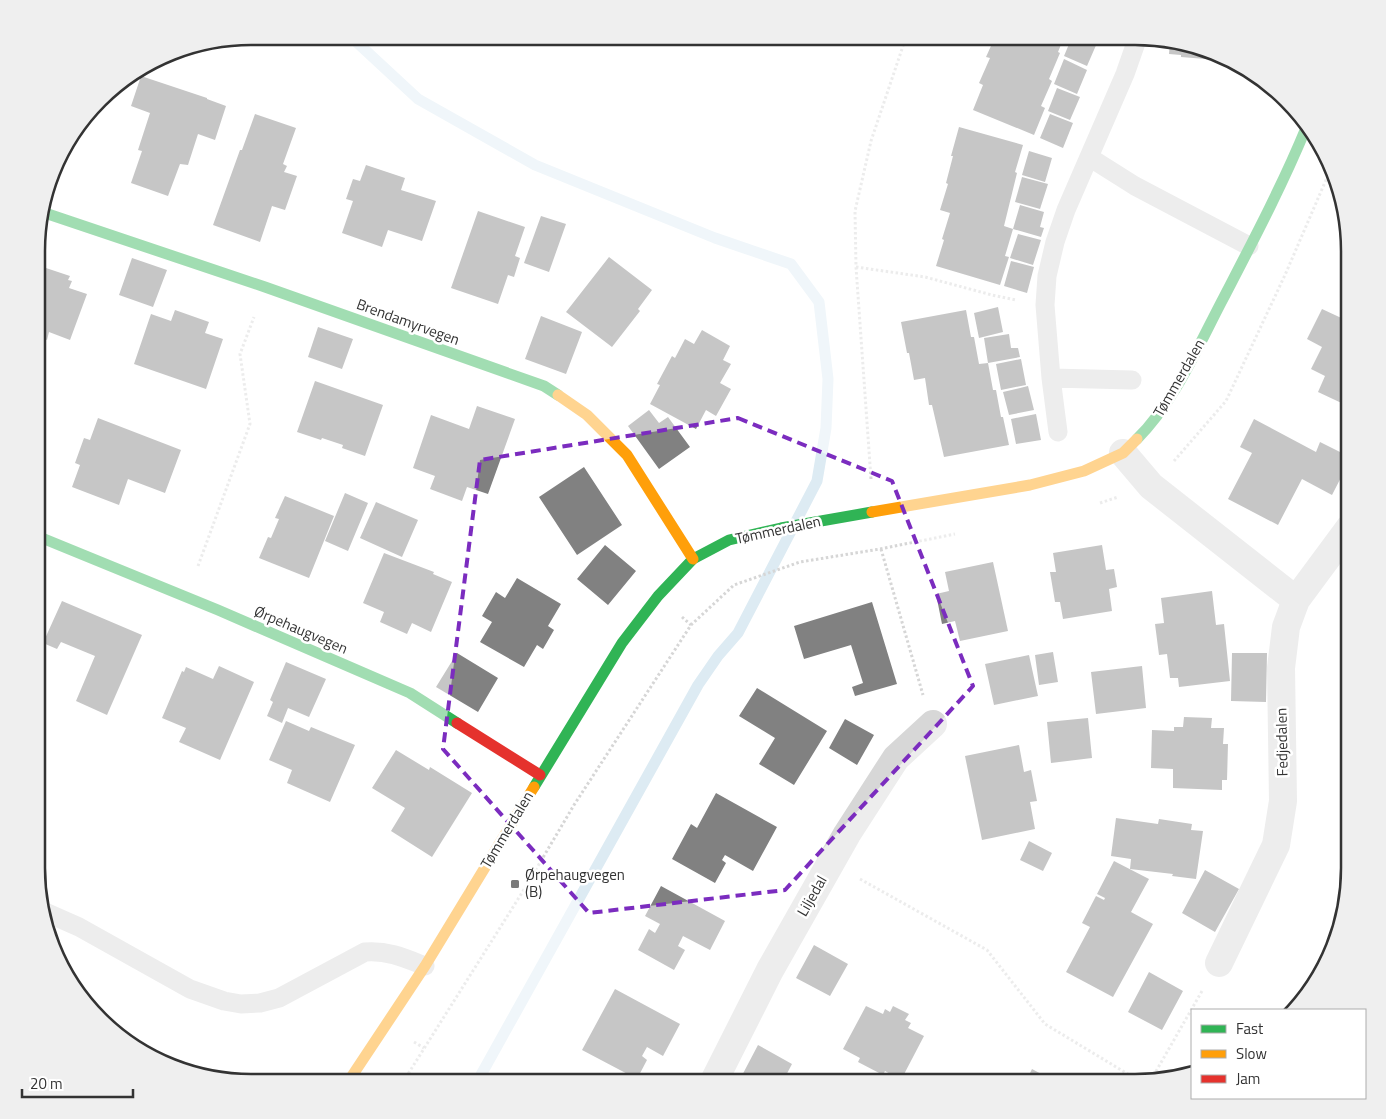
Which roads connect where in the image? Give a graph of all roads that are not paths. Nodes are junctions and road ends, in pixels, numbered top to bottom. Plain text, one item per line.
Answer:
1 (1135, 45) edge
2 (1304, 133) edge
3 (1089, 157) junction
4 (49, 214) edge
5 (1249, 246) junction
6 (1051, 378) junction
7 (1132, 380) dead end
8 (1058, 432) dead end
9 (1123, 453) junction
10 (45, 539) edge
11 (1341, 539) edge
12 (693, 560) junction
13 (1296, 600) junction
14 (933, 724) road end
15 (540, 775) junction
16 (50, 914) edge
17 (1219, 963) road end
18 (425, 966) junction
19 (355, 1074) edge
20 (717, 1074) edge

1 - 3 lane
2 - 5 street, Tømmerdalen
3 - 5 lane
3 - 6 lane
4 - 12 street, Brendamyrvegen
5 - 9 street, Tømmerdalen
6 - 7 lane
6 - 8 lane
9 - 12 street, Tømmerdalen
9 - 13 street
10 - 15 street, Ørpehaugvegen
11 - 13 street, Fedjedalen
12 - 15 street, Tømmerdalen
13 - 17 street, Fedjedalen
14 - 20 street, Liljedal
15 - 18 street, Tømmerdalen
16 - 18 lane
18 - 19 street, Tømmerdalen

